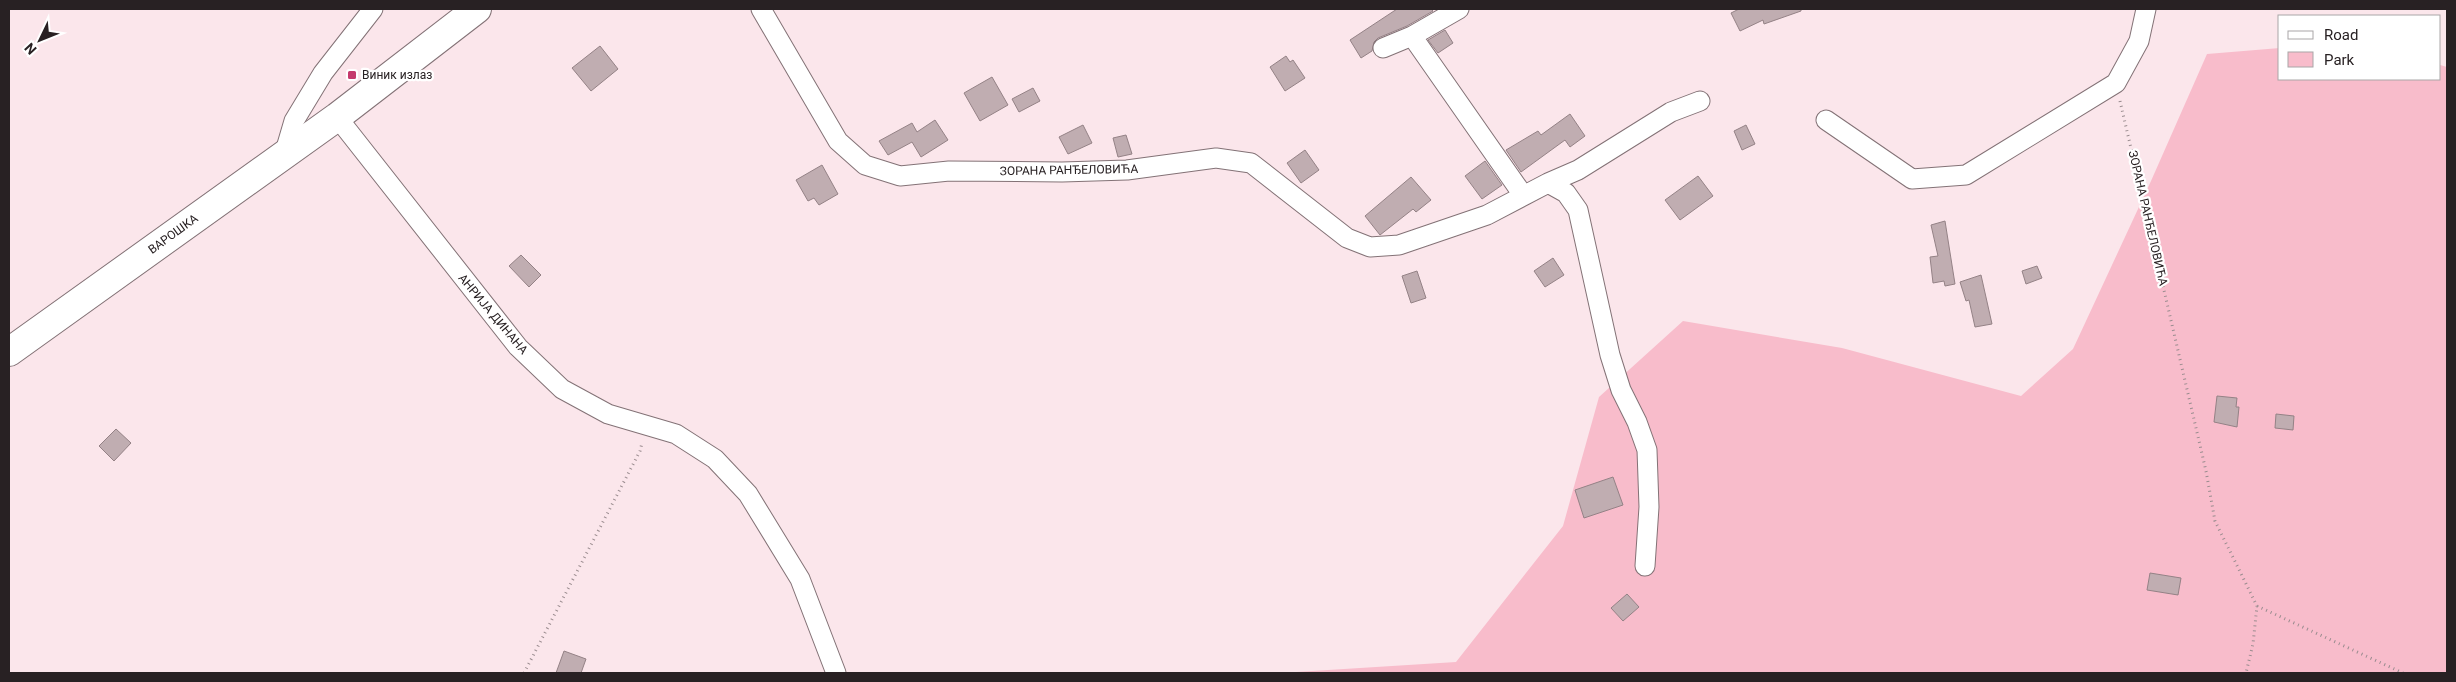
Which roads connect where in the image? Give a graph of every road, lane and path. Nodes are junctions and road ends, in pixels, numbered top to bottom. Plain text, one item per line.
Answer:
1 (373, 9) edge
2 (477, 9) edge
3 (761, 9) edge
4 (1459, 9) edge
5 (2146, 9) edge
6 (1412, 36) junction
7 (1383, 48) dead end
8 (2116, 83) junction
9 (1700, 100) dead end
10 (337, 117) junction
11 (1826, 120) dead end
12 (284, 155) junction
13 (1548, 182) junction
14 (1523, 195) junction
15 (9, 352) edge
16 (646, 425) junction
17 (1645, 566) dead end
18 (2258, 606) junction
19 (524, 673) edge
20 (836, 673) edge
21 (2246, 673) edge
22 (2403, 673) edge

1 - 12 street
2 - 10 street, ВАРОШКА
3 - 14 street, ЗОРАНА РАНЂЕЛОВИЋА
4 - 6 street
5 - 8 street
6 - 7 street
6 - 14 street
8 - 11 street
8 - 18 path, ЗОРАНА РАНЂЕЛОВИЋА
9 - 13 street, ЗОРАНА РАНЂЕЛОВИЋА
10 - 12 street, ВАРОШКА
10 - 16 street, АНРИЈА ДИНАНА
12 - 15 street, ВАРОШКА
13 - 14 street, ЗОРАНА РАНЂЕЛОВИЋА
13 - 17 street
16 - 19 path
16 - 20 street, АНРИЈА ДИНАНА
18 - 21 path
18 - 22 path

